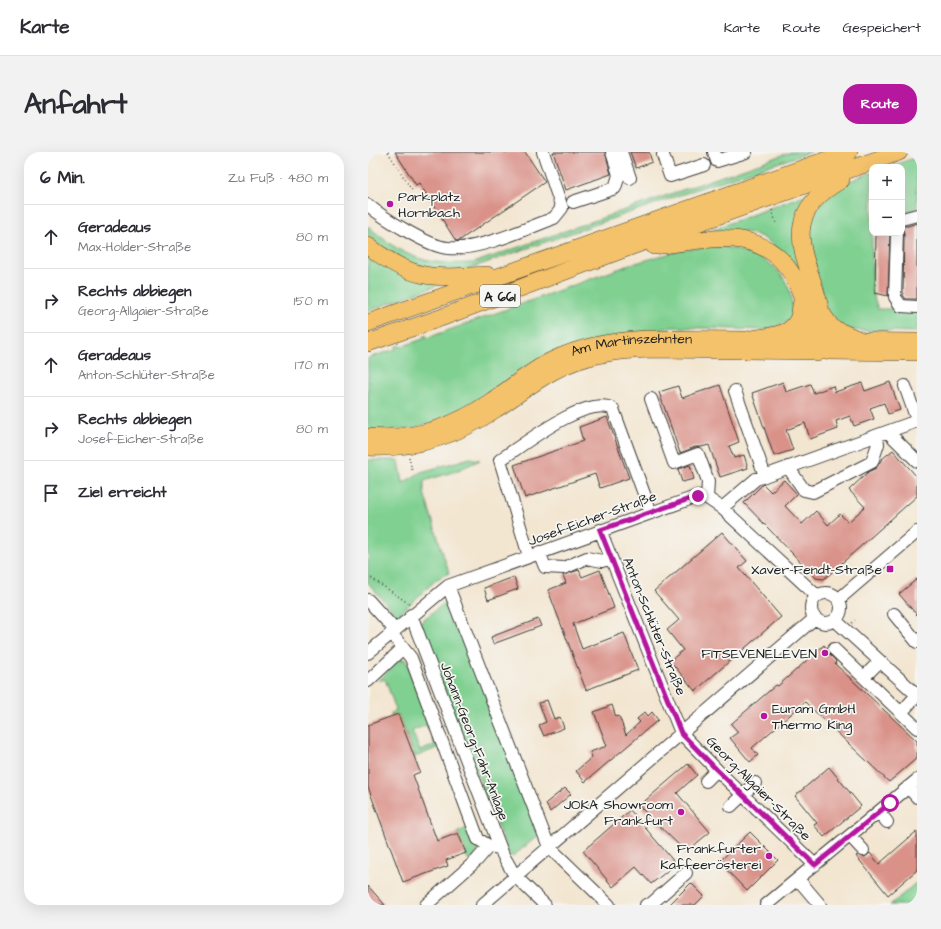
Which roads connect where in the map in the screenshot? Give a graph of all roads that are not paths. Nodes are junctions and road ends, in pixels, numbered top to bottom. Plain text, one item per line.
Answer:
1 (542, 152) edge
2 (612, 152) edge
3 (621, 152) edge
4 (714, 152) edge
5 (746, 152) edge
6 (849, 152) edge
7 (898, 152) edge
8 (665, 153) edge
9 (876, 160) junction
10 (704, 165) dead end
11 (630, 178) dead end
12 (573, 202) dead end
13 (368, 204) edge
14 (917, 215) edge
15 (905, 217) edge
16 (897, 236) edge
17 (368, 246) edge
18 (632, 246) junction
19 (505, 274) junction
20 (801, 293) junction
21 (917, 307) edge
22 (820, 311) junction
23 (368, 323) edge
24 (752, 339) junction
25 (862, 341) junction
26 (917, 341) edge
27 (368, 343) edge
28 (815, 344) junction
29 (917, 353) edge
30 (904, 386) dead end
31 (736, 391) dead end
32 (651, 399) dead end
33 (917, 421) edge
34 (888, 432) junction
35 (368, 436) edge
36 (876, 436) junction
37 (368, 448) edge
38 (917, 461) edge
39 (788, 467) junction
40 (765, 476) junction
41 (707, 498) junction
42 (722, 508) junction
43 (651, 513) junction
44 (600, 530) junction
45 (917, 532) edge
46 (534, 554) junction
47 (611, 558) junction
48 (448, 586) junction
49 (817, 596) junction
50 (839, 599) junction
51 (368, 600) edge
52 (411, 610) junction
53 (894, 614) dead end
54 (815, 618) junction
55 (836, 621) junction
56 (393, 632) junction
57 (917, 642) edge
58 (403, 648) junction
59 (834, 649) dead end
60 (368, 653) edge
61 (880, 661) junction
62 (864, 677) junction
63 (368, 681) edge
64 (917, 695) edge
65 (901, 713) junction
66 (917, 728) edge
67 (681, 733) junction
68 (717, 770) junction
69 (706, 781) dead end
70 (913, 783) edge
71 (755, 784) dead end
72 (742, 795) junction
73 (917, 797) edge
74 (731, 806) dead end
75 (879, 812) junction
76 (887, 822) dead end
77 (850, 836) junction
78 (494, 847) junction
79 (549, 847) junction
80 (863, 850) dead end
81 (815, 865) junction
82 (686, 873) dead end
83 (515, 876) junction
84 (798, 879) junction
85 (426, 905) edge
86 (482, 905) edge
87 (545, 905) edge
88 (609, 905) edge
89 (646, 905) edge
90 (766, 905) edge
91 (820, 905) edge

1 - 13 street
2 - 12 street
3 - 11 street
4 - 5 street
6 - 19 highway, A 661
7 - 9 highway, A 661
8 - 10 street
9 - 18 highway, A 661
9 - 22 highway, A 661
14 - 15 street
16 - 21 street
17 - 19 highway, A 661
18 - 20 highway, A 661
18 - 27 highway, A 661
19 - 23 highway, A 661
20 - 24 highway, A 661
20 - 28 highway, A 661
22 - 25 highway, A 661
22 - 28 highway, A 661
24 - 28 main road, Am Martinszehnten
24 - 35 main road, Am Martinszehnten
25 - 26 main road, Am Martinszehnten
25 - 28 main road, Am Martinszehnten
28 - 29 main road, Am Martinszehnten
28 - 37 main road, Am Martinszehnten
30 - 33 street
31 - 40 street
32 - 41 street
33 - 34 street
34 - 36 street
34 - 38 street
36 - 39 street
36 - 39 street
39 - 40 street
40 - 42 street
41 - 42 street
41 - 43 street, Josef-Eicher-Straße
42 - 49 street
43 - 44 street, Josef-Eicher-Straße
43 - 46 street
44 - 46 street, Josef-Eicher-Straße
44 - 47 street, Anton-Schlüter-Straße
45 - 50 street
46 - 47 street
46 - 48 street, Josef-Eicher-Straße
47 - 67 street, Anton-Schlüter-Straße
48 - 52 street, Josef-Eicher-Straße
48 - 79 street
49 - 50 street
49 - 54 street
50 - 55 street
51 - 56 street
52 - 56 street, Josef-Eicher-Straße
52 - 78 street, Johann-Georg-Fahr-Anlage
53 - 57 street
54 - 55 street
54 - 67 street
55 - 61 street
56 - 58 street
56 - 60 street, Josef-Eicher-Straße
58 - 63 street
58 - 78 street
59 - 62 street
61 - 62 street
61 - 64 street
62 - 65 street
64 - 65 street
65 - 66 street
67 - 68 street, Georg-Allgaier-Straße
67 - 79 street
68 - 69 street
68 - 72 street, Georg-Allgaier-Straße
70 - 73 street
70 - 75 street
71 - 72 street
72 - 74 street
72 - 81 street, Georg-Allgaier-Straße
75 - 76 street
75 - 77 street
77 - 80 street
77 - 81 street
78 - 83 street, Johann-Georg-Fahr-Anlage
78 - 85 street
79 - 83 street
79 - 88 street
81 - 84 street
82 - 89 street
83 - 86 street
83 - 87 street, Johann-Georg-Fahr-Anlage
84 - 90 street
84 - 91 street

